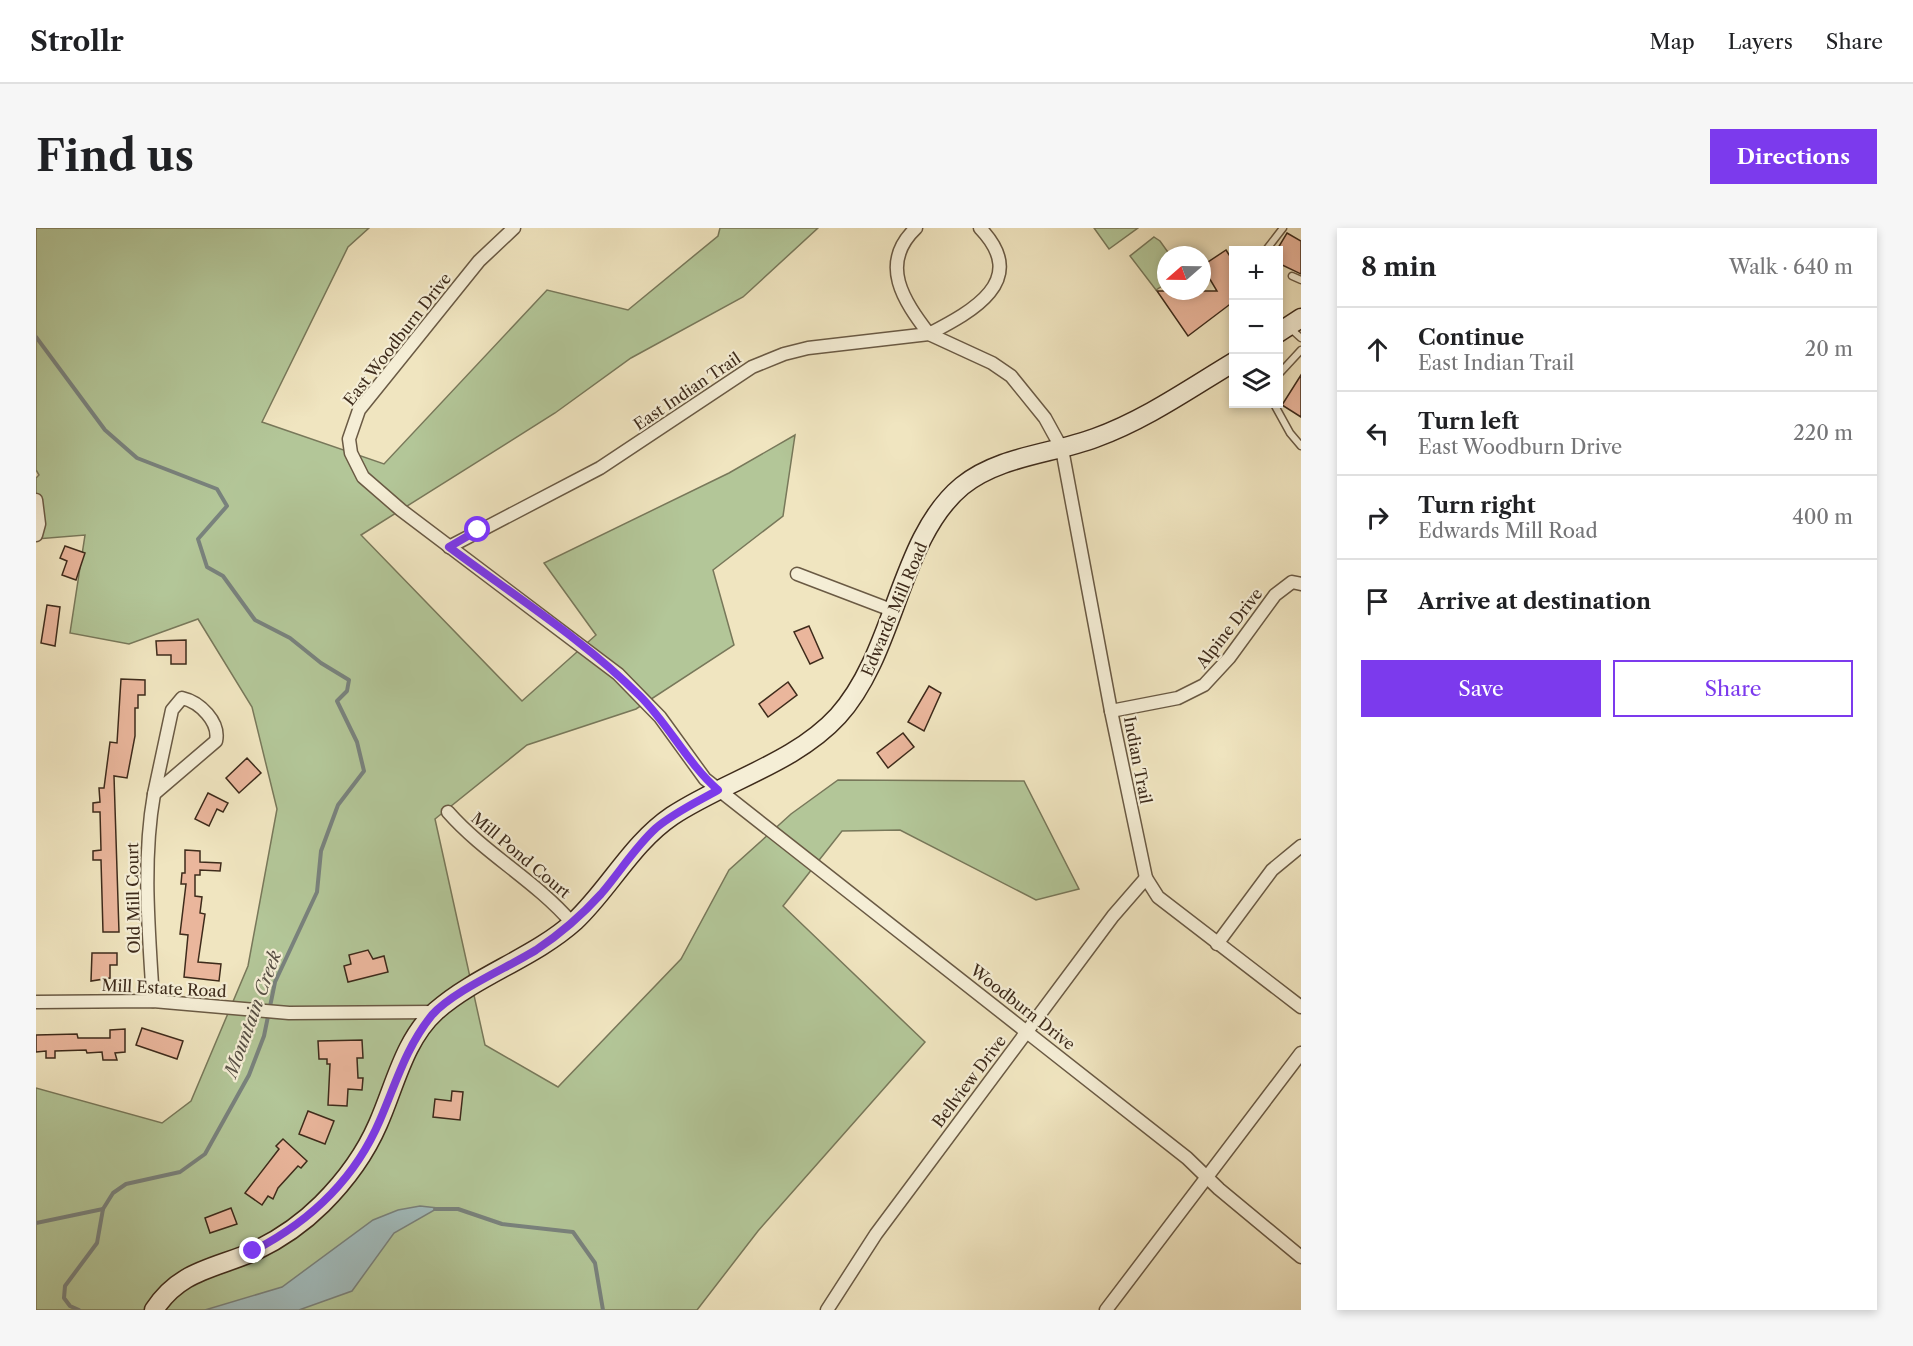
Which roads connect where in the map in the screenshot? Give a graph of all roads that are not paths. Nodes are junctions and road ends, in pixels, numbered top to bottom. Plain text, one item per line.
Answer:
1 (514, 228) edge
2 (916, 228) edge
3 (980, 228) edge
4 (1283, 228) edge
5 (1269, 246) edge
6 (1293, 276) dead end
7 (1301, 280) edge
8 (929, 334) junction
9 (1301, 350) edge
10 (1229, 364) edge
11 (1283, 370) edge
12 (1276, 408) edge
13 (1301, 446) edge
14 (1062, 449) junction
15 (36, 500) edge
16 (36, 535) edge
17 (449, 547) junction
18 (797, 574) dead end
19 (1301, 584) edge
20 (894, 611) junction
21 (1111, 711) junction
22 (718, 790) junction
23 (154, 794) junction
24 (448, 812) dead end
25 (1301, 846) edge
26 (1146, 878) junction
27 (572, 923) junction
28 (1217, 944) junction
29 (153, 1001) junction
30 (36, 1002) edge
31 (1301, 1007) edge
32 (435, 1012) junction
33 (1027, 1031) junction
34 (1301, 1053) edge
35 (1206, 1177) junction
36 (1301, 1257) edge
37 (154, 1310) edge
38 (827, 1310) edge
39 (1106, 1310) edge

1 - 17 street, East Woodburn Drive
2 - 8 street
3 - 8 street
4 - 5 lane
6 - 7 lane
8 - 14 street
8 - 17 street, East Indian Trail
9 - 11 lane
10 - 14 street, Edwards Mill Road
12 - 13 lane
14 - 20 street, Edwards Mill Road
14 - 21 street, Indian Trail
15 - 16 street
17 - 22 street, East Woodburn Drive
18 - 20 street
19 - 21 street, Alpine Drive
20 - 22 street, Edwards Mill Road
21 - 26 street, Indian Trail
22 - 27 street, Edwards Mill Road
22 - 33 street, Woodburn Drive
23 - 23 street, Old Mill Court
23 - 29 street, Old Mill Court
24 - 27 street, Mill Pond Court
25 - 28 street
26 - 28 street, Indian Trail
26 - 33 street, Bellview Drive
27 - 32 street, Edwards Mill Road
28 - 31 street, Indian Trail
29 - 30 street, Mill Estate Road
29 - 32 street, Mill Estate Road
32 - 37 street, Edwards Mill Road
33 - 35 street, Woodburn Drive
33 - 38 street, Bellview Drive
34 - 35 street
35 - 36 street, Woodburn Drive
35 - 39 street

